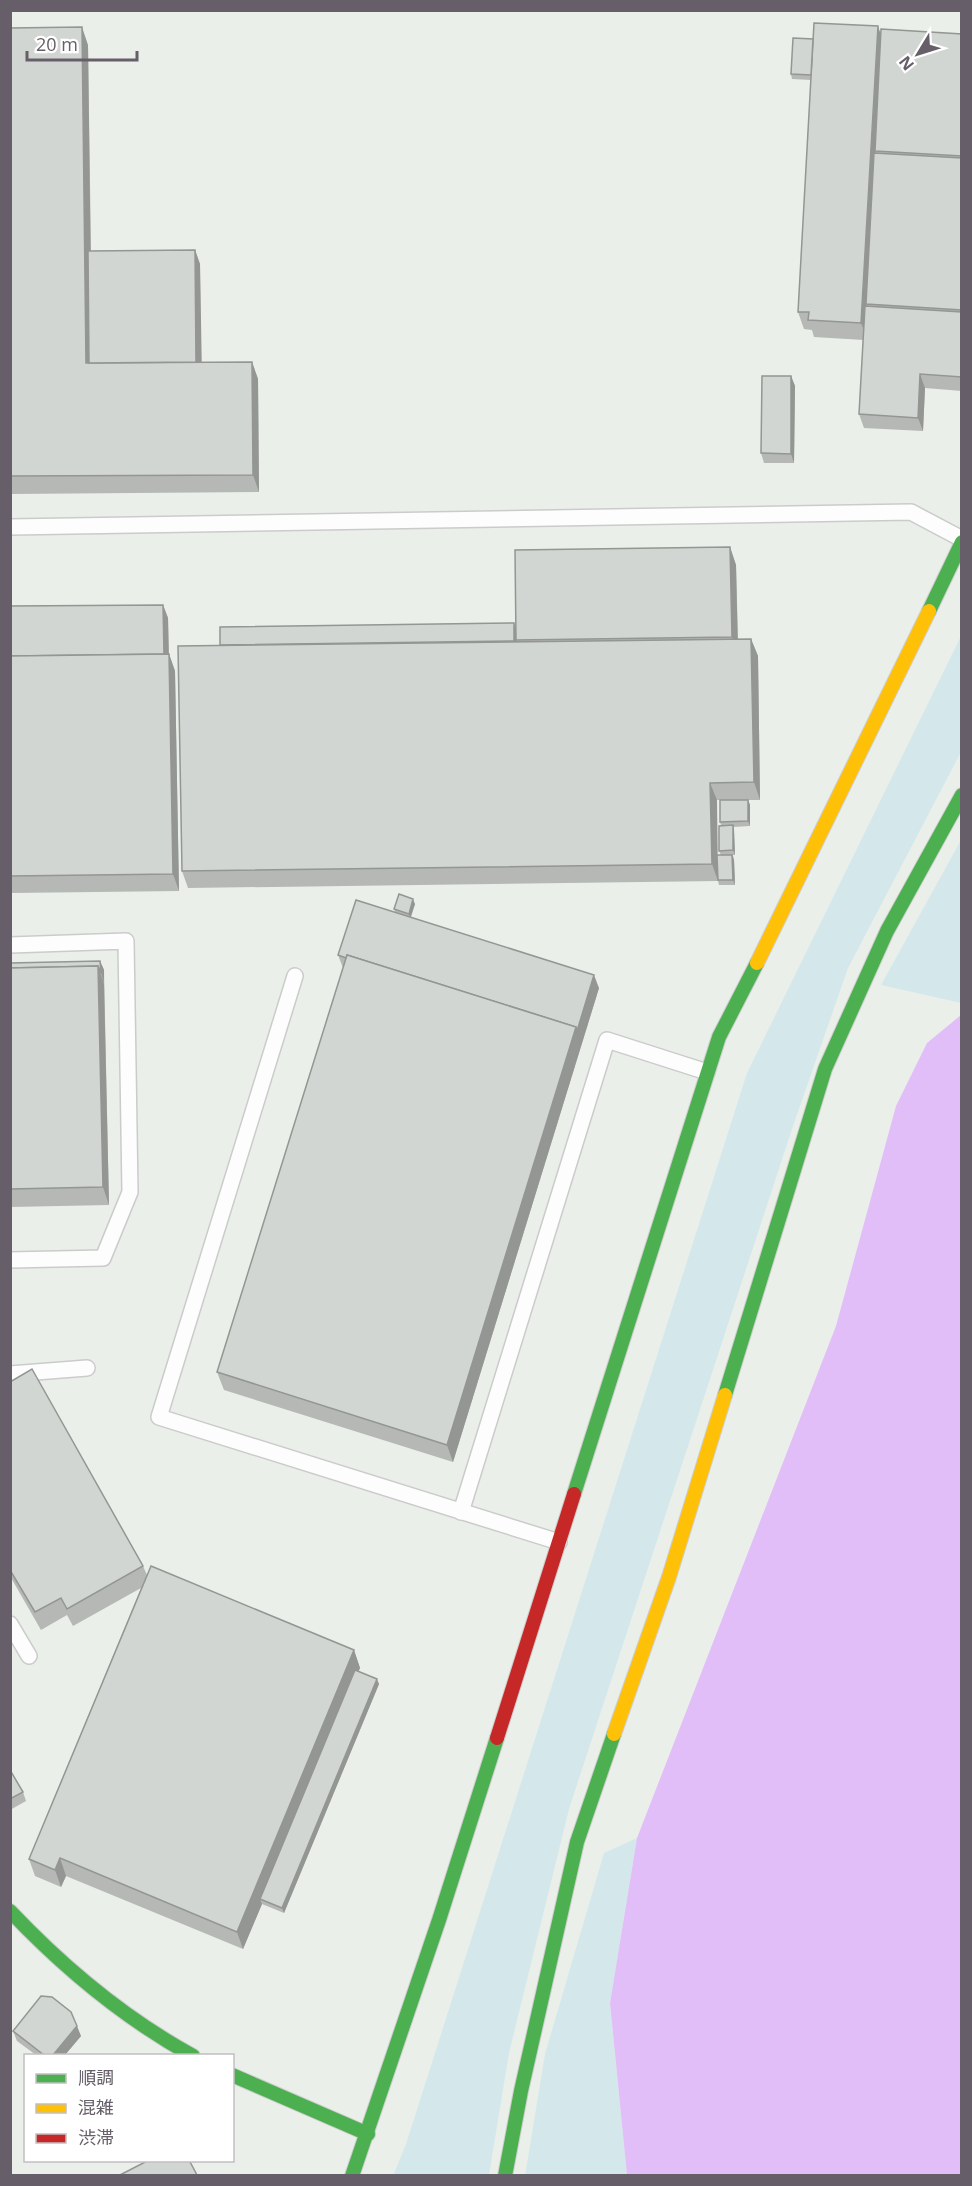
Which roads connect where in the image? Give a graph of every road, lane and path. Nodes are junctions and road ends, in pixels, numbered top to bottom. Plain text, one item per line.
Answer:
1 (10, 527) edge
2 (962, 540) edge
3 (962, 795) edge
4 (10, 945) edge
5 (295, 976) dead end
6 (707, 1072) junction
7 (10, 1260) edge
8 (87, 1368) dead end
9 (10, 1374) edge
10 (461, 1512) junction
11 (559, 1542) junction
12 (10, 1624) edge
13 (29, 1656) dead end
14 (10, 1911) edge
15 (192, 2054) edge
16 (234, 2076) edge
17 (368, 2134) junction
18 (352, 2175) edge
19 (505, 2175) edge

1 - 2 lane
2 - 6 street
3 - 19 street
4 - 7 lane
5 - 10 lane
6 - 10 lane
6 - 11 street
8 - 9 lane
10 - 11 lane
11 - 17 street
12 - 13 lane
14 - 15 street
16 - 17 street
17 - 18 street

